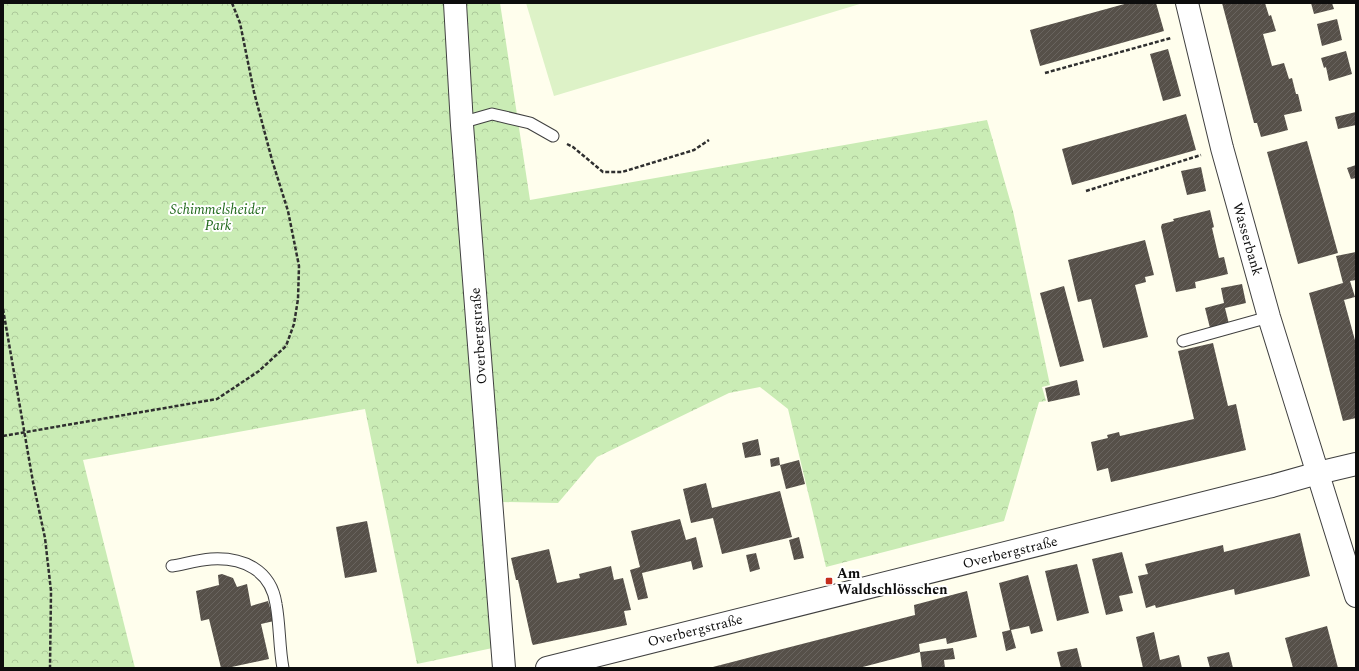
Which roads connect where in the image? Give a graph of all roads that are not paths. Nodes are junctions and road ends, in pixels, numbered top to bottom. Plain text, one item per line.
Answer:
1 (455, 3) edge
2 (1186, 3) edge
3 (462, 126) junction
4 (553, 136) road end
5 (1269, 317) junction
6 (1184, 342) dead end
7 (1356, 464) edge
8 (1318, 473) junction
9 (172, 566) dead end
10 (1356, 596) edge
11 (576, 664) edge
12 (283, 668) edge
13 (504, 668) edge
14 (547, 668) edge

1 - 3 street, Overbergstraße
2 - 5 street, Wasserbank
3 - 4 lane
3 - 13 street, Overbergstraße
5 - 6 lane
5 - 8 street, Wasserbank
7 - 8 street, Overbergstraße
8 - 10 street, Wasserbank
8 - 11 street, Overbergstraße
9 - 12 lane
11 - 14 street, Overbergstraße

